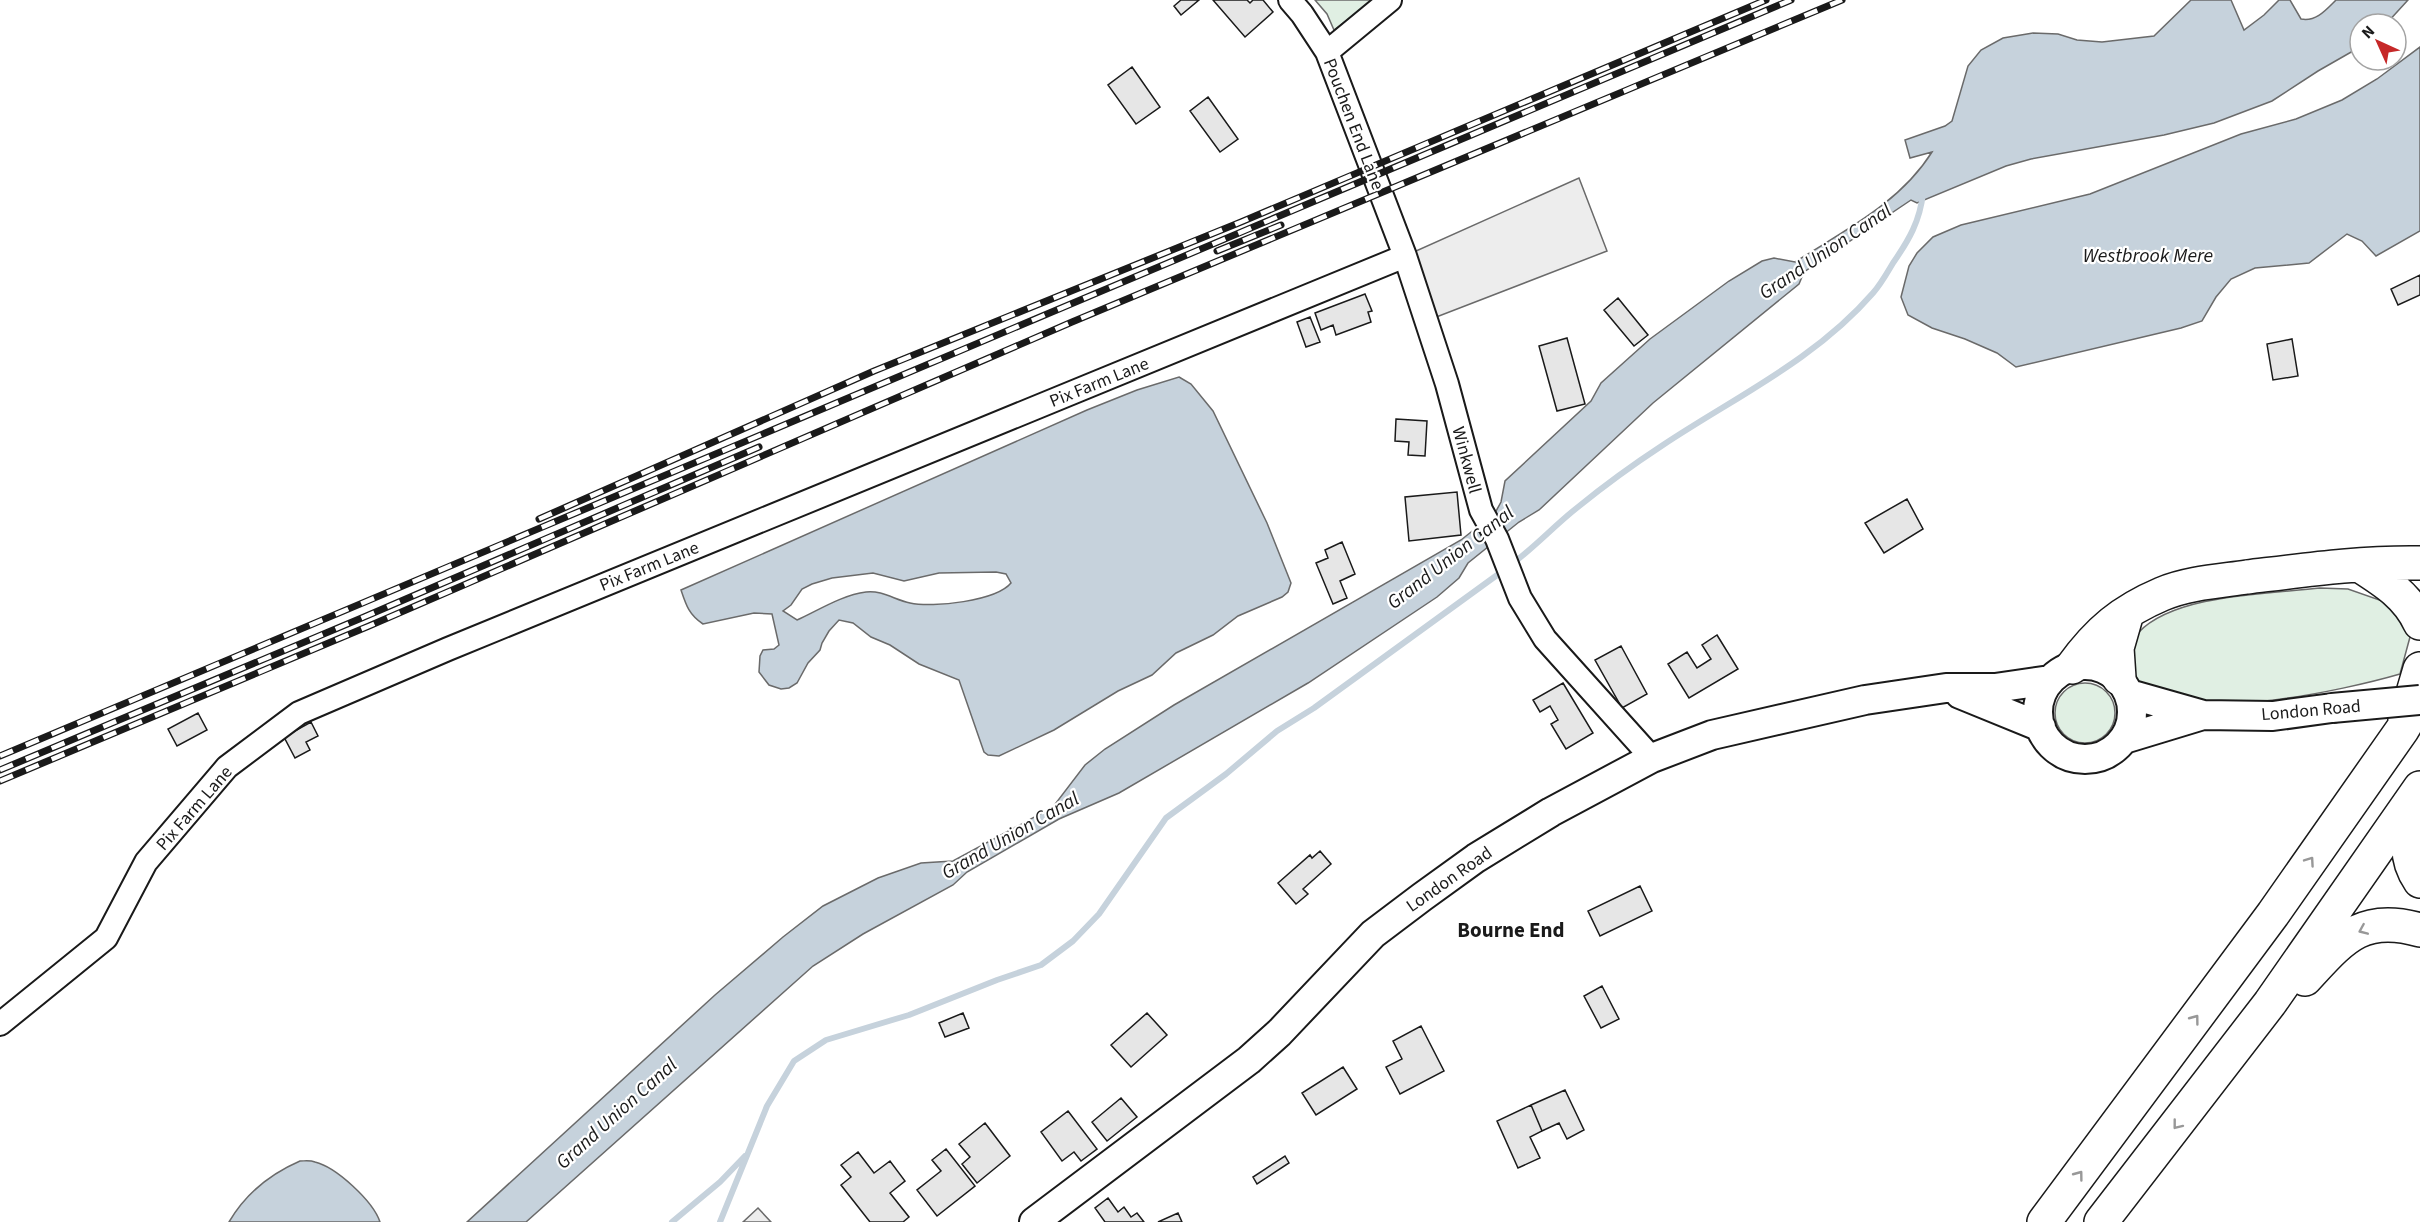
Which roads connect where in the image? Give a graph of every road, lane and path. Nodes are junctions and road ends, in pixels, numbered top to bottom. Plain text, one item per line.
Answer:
1 (1290, 0) edge
2 (1390, 0) edge
3 (1327, 52) junction
4 (1405, 256) junction
5 (2420, 563) edge
6 (2359, 565) junction
7 (2127, 613) junction
8 (2420, 622) edge
9 (2420, 669) edge
10 (2061, 674) junction
11 (2124, 686) junction
12 (1946, 688) junction
13 (2420, 700) edge
14 (2203, 715) junction
15 (2041, 727) junction
16 (2402, 730) junction
17 (2124, 739) junction
18 (1652, 758) junction
19 (2420, 788) edge
20 (2420, 804) edge
21 (2420, 881) edge
22 (2420, 930) edge
23 (0, 1024) edge
24 (2207, 1086) junction
25 (1034, 1222) edge
26 (2044, 1222) edge
27 (2101, 1222) edge

1 - 3 street, Pouchen End Lane
2 - 3 street
3 - 4 street, Pouchen End Lane
4 - 18 street, Winkwell
4 - 23 street, Pix Farm Lane
5 - 6 highway
6 - 7 highway
6 - 8 highway
7 - 10 highway
7 - 11 highway
9 - 16 highway
10 - 11 main road
10 - 12 main road, London Road
10 - 15 main road
11 - 14 main road, London Road
11 - 17 main road
12 - 15 main road
12 - 18 main road, London Road
13 - 14 main road, London Road, bridge
13 - 16 highway
14 - 17 main road, London Road
15 - 17 main road
26 -> 16 highway
18 - 25 main road, London Road
19 - 24 highway
20 - 21 highway
22 -> 24 highway
24 -> 27 highway

